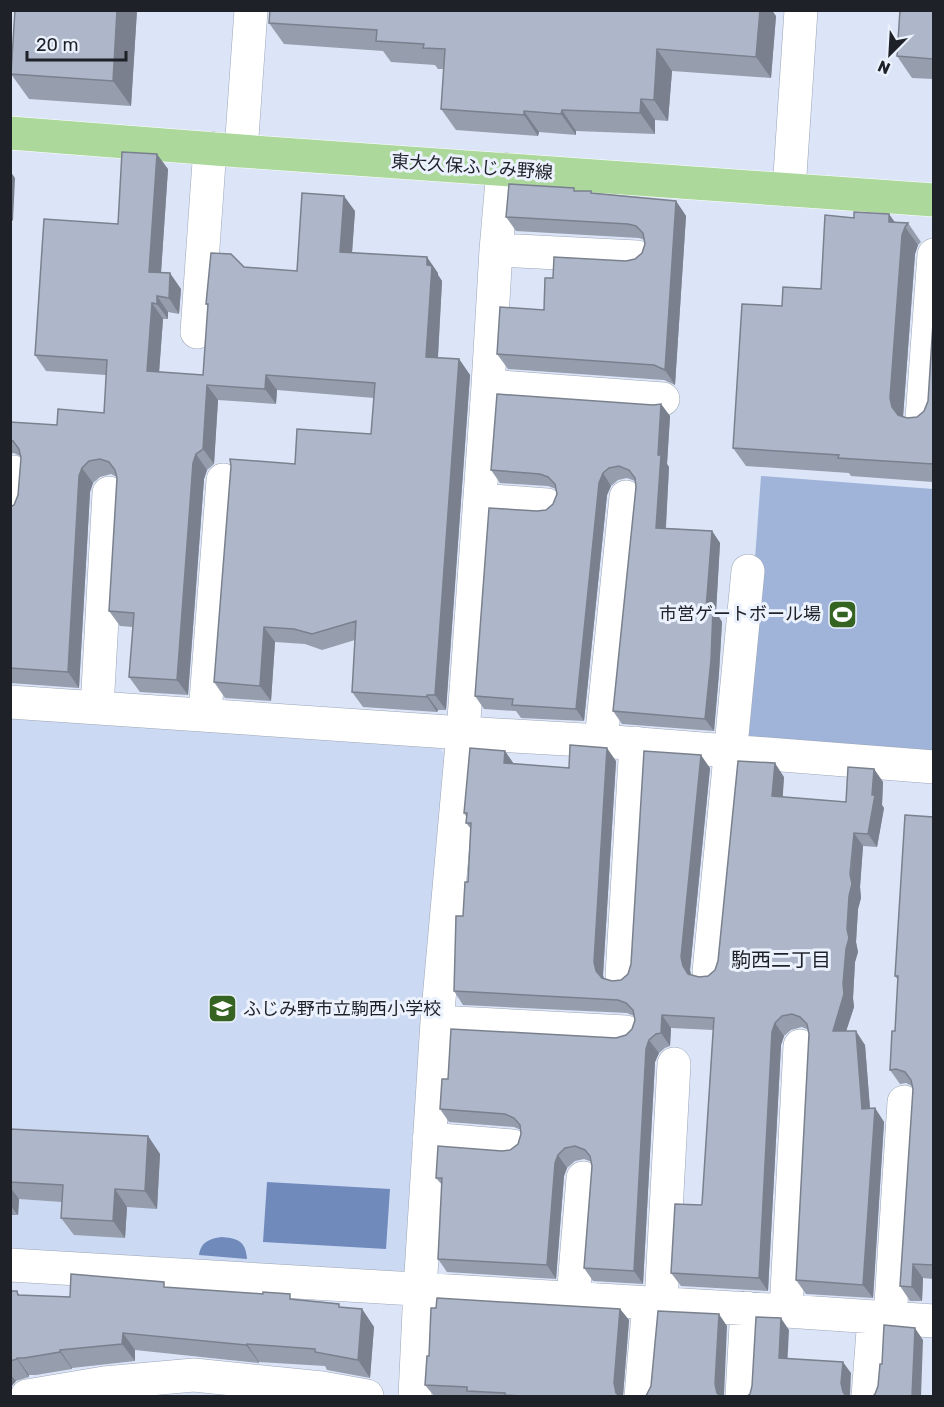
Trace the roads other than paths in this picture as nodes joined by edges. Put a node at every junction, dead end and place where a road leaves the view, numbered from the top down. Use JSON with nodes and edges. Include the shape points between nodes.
{"nodes":[{"id":1,"x":251,"y":10,"type":"edge"},
{"id":2,"x":801,"y":10,"type":"edge"},
{"id":3,"x":10,"y":133,"type":"edge"},
{"id":4,"x":225,"y":149,"type":"junction"},
{"id":5,"x":503,"y":169,"type":"junction"},
{"id":6,"x":789,"y":189,"type":"junction"},
{"id":7,"x":933,"y":200,"type":"edge"},
{"id":8,"x":496,"y":249,"type":"junction"},
{"id":9,"x":933,"y":255,"type":"edge"},
{"id":10,"x":637,"y":258,"type":"edge"},
{"id":11,"x":197,"y":332,"type":"dead end"},
{"id":12,"x":488,"y":386,"type":"junction"},
{"id":13,"x":663,"y":399,"type":"dead end"},
{"id":14,"x":922,"y":418,"type":"edge"},
{"id":15,"x":13,"y":472,"type":"dead end"},
{"id":16,"x":223,"y":480,"type":"dead end"},
{"id":17,"x":109,"y":493,"type":"dead end"},
{"id":18,"x":626,"y":497,"type":"dead end"},
{"id":19,"x":480,"y":500,"type":"junction"},
{"id":20,"x":547,"y":505,"type":"dead end"},
{"id":21,"x":10,"y":509,"type":"edge"},
{"id":22,"x":748,"y":571,"type":"dead end"},
{"id":23,"x":10,"y":702,"type":"edge"},
{"id":24,"x":97,"y":708,"type":"junction"},
{"id":25,"x":205,"y":714,"type":"junction"},
{"id":26,"x":463,"y":733,"type":"junction"},
{"id":27,"x":601,"y":741,"type":"junction"},
{"id":28,"x":636,"y":743,"type":"junction"},
{"id":29,"x":730,"y":752,"type":"junction"},
{"id":30,"x":933,"y":767,"type":"edge"},
{"id":31,"x":709,"y":972,"type":"edge"},
{"id":32,"x":622,"y":976,"type":"edge"},
{"id":33,"x":437,"y":1022,"type":"junction"},
{"id":34,"x":626,"y":1032,"type":"edge"},
{"id":35,"x":800,"y":1046,"type":"dead end"},
{"id":36,"x":674,"y":1065,"type":"dead end"},
{"id":37,"x":904,"y":1102,"type":"dead end"},
{"id":38,"x":429,"y":1139,"type":"junction"},
{"id":39,"x":512,"y":1146,"type":"edge"},
{"id":40,"x":583,"y":1178,"type":"dead end"},
{"id":41,"x":10,"y":1265,"type":"edge"},
{"id":42,"x":420,"y":1289,"type":"junction"},
{"id":43,"x":573,"y":1298,"type":"junction"},
{"id":44,"x":655,"y":1303,"type":"junction"},
{"id":45,"x":747,"y":1308,"type":"junction"},
{"id":46,"x":786,"y":1311,"type":"junction"},
{"id":47,"x":882,"y":1318,"type":"junction"},
{"id":48,"x":933,"y":1321,"type":"edge"},
{"id":49,"x":27,"y":1396,"type":"edge"},
{"id":50,"x":367,"y":1396,"type":"edge"},
{"id":51,"x":415,"y":1396,"type":"edge"},
{"id":52,"x":641,"y":1396,"type":"edge"},
{"id":53,"x":742,"y":1396,"type":"edge"},
{"id":54,"x":868,"y":1396,"type":"edge"}],
"edges":[{"from":1,"to":4,"type":"street"},
{"from":2,"to":6,"type":"street"},
{"from":3,"to":4,"type":"main road","name":"東大久保ふじみ野線"},
{"from":4,"to":5,"type":"main road","name":"東大久保ふじみ野線"},
{"from":4,"to":11,"type":"street"},
{"from":5,"to":6,"type":"main road","name":"東大久保ふじみ野線"},
{"from":5,"to":8,"type":"street"},
{"from":6,"to":7,"type":"main road","name":"東大久保ふじみ野線"},
{"from":8,"to":10,"type":"street"},
{"from":8,"to":12,"type":"street"},
{"from":9,"to":14,"type":"street"},
{"from":12,"to":13,"type":"street"},
{"from":12,"to":19,"type":"street"},
{"from":15,"to":21,"type":"street"},
{"from":16,"to":25,"type":"street"},
{"from":17,"to":24,"type":"street"},
{"from":18,"to":27,"type":"street"},
{"from":19,"to":20,"type":"street"},
{"from":19,"to":26,"type":"street"},
{"from":22,"to":29,"type":"street"},
{"from":23,"to":24,"type":"street"},
{"from":24,"to":25,"type":"street"},
{"from":25,"to":26,"type":"street"},
{"from":26,"to":27,"type":"street"},
{"from":26,"to":33,"type":"street"},
{"from":27,"to":28,"type":"street"},
{"from":28,"to":29,"type":"street"},
{"from":28,"to":32,"type":"street"},
{"from":29,"to":30,"type":"street"},
{"from":29,"to":31,"type":"street"},
{"from":33,"to":34,"type":"street"},
{"from":33,"to":38,"type":"street"},
{"from":35,"to":46,"type":"street"},
{"from":36,"to":44,"type":"street"},
{"from":37,"to":47,"type":"street"},
{"from":38,"to":39,"type":"street"},
{"from":38,"to":42,"type":"street"},
{"from":40,"to":43,"type":"street"},
{"from":41,"to":42,"type":"street"},
{"from":42,"to":43,"type":"street"},
{"from":42,"to":51,"type":"street"},
{"from":43,"to":44,"type":"street"},
{"from":44,"to":45,"type":"street"},
{"from":44,"to":52,"type":"street"},
{"from":45,"to":46,"type":"street"},
{"from":45,"to":53,"type":"street"},
{"from":46,"to":47,"type":"street"},
{"from":47,"to":48,"type":"street"},
{"from":47,"to":54,"type":"street"},
{"from":49,"to":50,"type":"street","via":[[104,1383],[194,1375]]}]}
